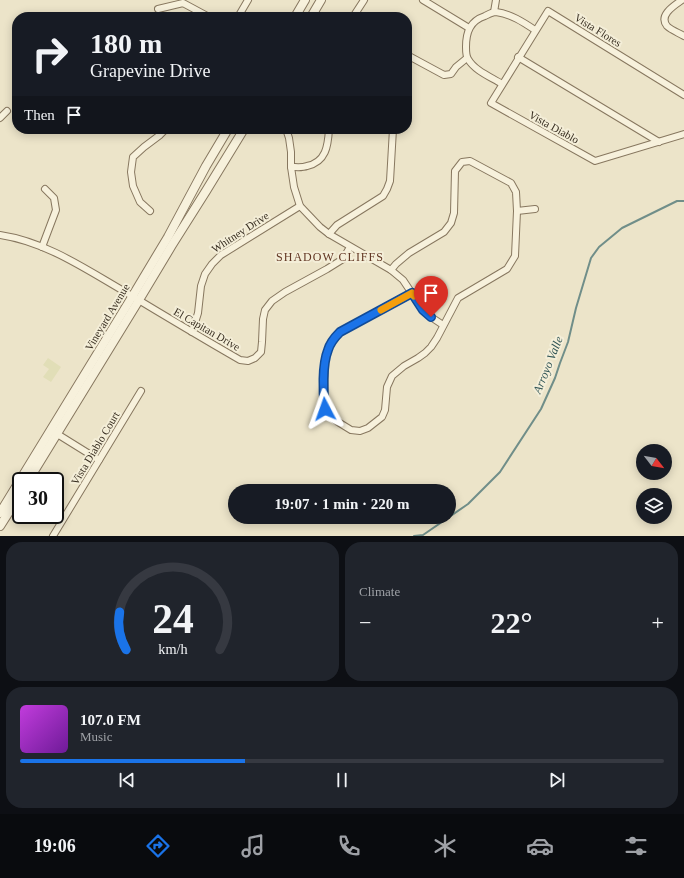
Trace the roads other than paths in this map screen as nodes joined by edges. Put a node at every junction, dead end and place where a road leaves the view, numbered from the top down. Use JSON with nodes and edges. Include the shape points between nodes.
{"nodes":[{"id":1,"x":248,"y":0,"type":"edge"},
{"id":2,"x":305,"y":0,"type":"edge"},
{"id":3,"x":321,"y":0,"type":"edge"},
{"id":4,"x":364,"y":0,"type":"edge"},
{"id":5,"x":423,"y":0,"type":"edge"},
{"id":6,"x":496,"y":0,"type":"edge"},
{"id":7,"x":682,"y":0,"type":"edge"},
{"id":8,"x":158,"y":9,"type":"dead end"},
{"id":9,"x":200,"y":12,"type":"edge"},
{"id":10,"x":241,"y":12,"type":"edge"},
{"id":11,"x":298,"y":12,"type":"edge"},
{"id":12,"x":314,"y":12,"type":"edge"},
{"id":13,"x":356,"y":12,"type":"edge"},
{"id":14,"x":494,"y":12,"type":"junction"},
{"id":15,"x":469,"y":28,"type":"junction"},
{"id":16,"x":535,"y":30,"type":"junction"},
{"id":17,"x":684,"y":36,"type":"edge"},
{"id":18,"x":518,"y":57,"type":"junction"},
{"id":19,"x":412,"y":58,"type":"edge"},
{"id":20,"x":467,"y":58,"type":"junction"},
{"id":21,"x":502,"y":84,"type":"junction"},
{"id":22,"x":684,"y":94,"type":"edge"},
{"id":23,"x":7,"y":111,"type":"dead end"},
{"id":24,"x":0,"y":118,"type":"edge"},
{"id":25,"x":161,"y":134,"type":"edge"},
{"id":26,"x":225,"y":134,"type":"edge"},
{"id":27,"x":241,"y":134,"type":"edge"},
{"id":28,"x":288,"y":134,"type":"edge"},
{"id":29,"x":329,"y":134,"type":"edge"},
{"id":30,"x":393,"y":134,"type":"edge"},
{"id":31,"x":684,"y":134,"type":"edge"},
{"id":32,"x":659,"y":142,"type":"junction"},
{"id":33,"x":291,"y":167,"type":"junction"},
{"id":34,"x":45,"y":188,"type":"dead end"},
{"id":35,"x":300,"y":206,"type":"junction"},
{"id":36,"x":535,"y":209,"type":"dead end"},
{"id":37,"x":150,"y":211,"type":"dead end"},
{"id":38,"x":517,"y":211,"type":"junction"},
{"id":39,"x":329,"y":234,"type":"junction"},
{"id":40,"x":0,"y":235,"type":"edge"},
{"id":41,"x":42,"y":247,"type":"junction"},
{"id":42,"x":350,"y":247,"type":"junction"},
{"id":43,"x":391,"y":270,"type":"junction"},
{"id":44,"x":412,"y":293,"type":"junction"},
{"id":45,"x":136,"y":298,"type":"junction"},
{"id":46,"x":443,"y":325,"type":"junction"},
{"id":47,"x":192,"y":332,"type":"junction"},
{"id":48,"x":141,"y":391,"type":"dead end"},
{"id":49,"x":54,"y":432,"type":"junction"},
{"id":50,"x":99,"y":460,"type":"junction"},
{"id":51,"x":33,"y":472,"type":"edge"},
{"id":52,"x":12,"y":507,"type":"edge"},
{"id":53,"x":0,"y":513,"type":"edge"},
{"id":54,"x":0,"y":526,"type":"edge"},
{"id":55,"x":53,"y":536,"type":"edge"}],
"edges":[{"from":1,"to":10,"type":"street"},
{"from":2,"to":11,"type":"street"},
{"from":3,"to":12,"type":"street"},
{"from":4,"to":13,"type":"street"},
{"from":5,"to":15,"type":"street"},
{"from":6,"to":14,"type":"street"},
{"from":7,"to":17,"type":"street","via":[[669,10],[665,15],[665,21],[668,26]]},
{"from":8,"to":9,"type":"street","via":[[183,2]]},
{"from":14,"to":15,"type":"street","via":[[474,21]]},
{"from":14,"to":16,"type":"street","via":[[510,15]]},
{"from":15,"to":20,"type":"street","via":[[466,40]]},
{"from":16,"to":18,"type":"street","name":"Vista Flores"},
{"from":16,"to":22,"type":"street","name":"Vista Flores","via":[[548,11]]},
{"from":18,"to":21,"type":"street","name":"Vista Diablo"},
{"from":18,"to":32,"type":"street"},
{"from":19,"to":20,"type":"street","via":[[444,75],[451,74]]},
{"from":20,"to":21,"type":"street","via":[[480,71]]},
{"from":21,"to":32,"type":"street","name":"Vista Diablo","via":[[491,103],[595,161]]},
{"from":23,"to":24,"type":"street"},
{"from":25,"to":37,"type":"street","via":[[133,157],[130,172],[140,202]]},
{"from":26,"to":45,"type":"street","name":"Vineyard Avenue"},
{"from":27,"to":45,"type":"street","name":"Vineyard Avenue"},
{"from":28,"to":33,"type":"street"},
{"from":29,"to":33,"type":"street","via":[[325,152],[318,161],[307,166]]},
{"from":30,"to":39,"type":"street","via":[[390,182],[383,196],[337,225]]},
{"from":31,"to":32,"type":"street"},
{"from":33,"to":35,"type":"street"},
{"from":34,"to":41,"type":"street","via":[[54,198],[56,210]]},
{"from":35,"to":39,"type":"street"},
{"from":35,"to":47,"type":"street","name":"Whitney Drive","via":[[221,254],[212,264],[201,286],[198,313]]},
{"from":36,"to":38,"type":"street"},
{"from":38,"to":43,"type":"street","via":[[516,192],[511,183],[470,161],[462,162],[455,171],[454,213],[451,224],[444,232],[409,253]]},
{"from":38,"to":46,"type":"street","via":[[515,256],[507,270],[458,298]]},
{"from":39,"to":42,"type":"street"},
{"from":40,"to":41,"type":"street","name":"El Capitan Drive"},
{"from":41,"to":45,"type":"street","name":"El Capitan Drive","via":[[77,263]]},
{"from":42,"to":43,"type":"street"},
{"from":42,"to":47,"type":"street","name":"El Capitan Drive","via":[[343,258],[272,301],[265,310],[261,352],[255,358],[248,361],[240,360]]},
{"from":43,"to":44,"type":"street","via":[[403,280]]},
{"from":44,"to":46,"type":"street","via":[[423,310]]},
{"from":44,"to":46,"type":"street","via":[[340,332],[333,340],[328,348],[324,371],[325,409],[330,416],[351,430],[360,431],[382,417],[387,387],[392,376],[425,353]]},
{"from":45,"to":47,"type":"street","name":"El Capitan Drive"},
{"from":45,"to":49,"type":"street","name":"Vineyard Avenue"},
{"from":48,"to":50,"type":"street","name":"Vista Diablo Court"},
{"from":49,"to":50,"type":"street"},
{"from":49,"to":51,"type":"street","name":"Vineyard Avenue"},
{"from":49,"to":53,"type":"street","name":"Vineyard Avenue"},
{"from":50,"to":55,"type":"street","name":"Vista Diablo Court"},
{"from":52,"to":54,"type":"street"}]}
